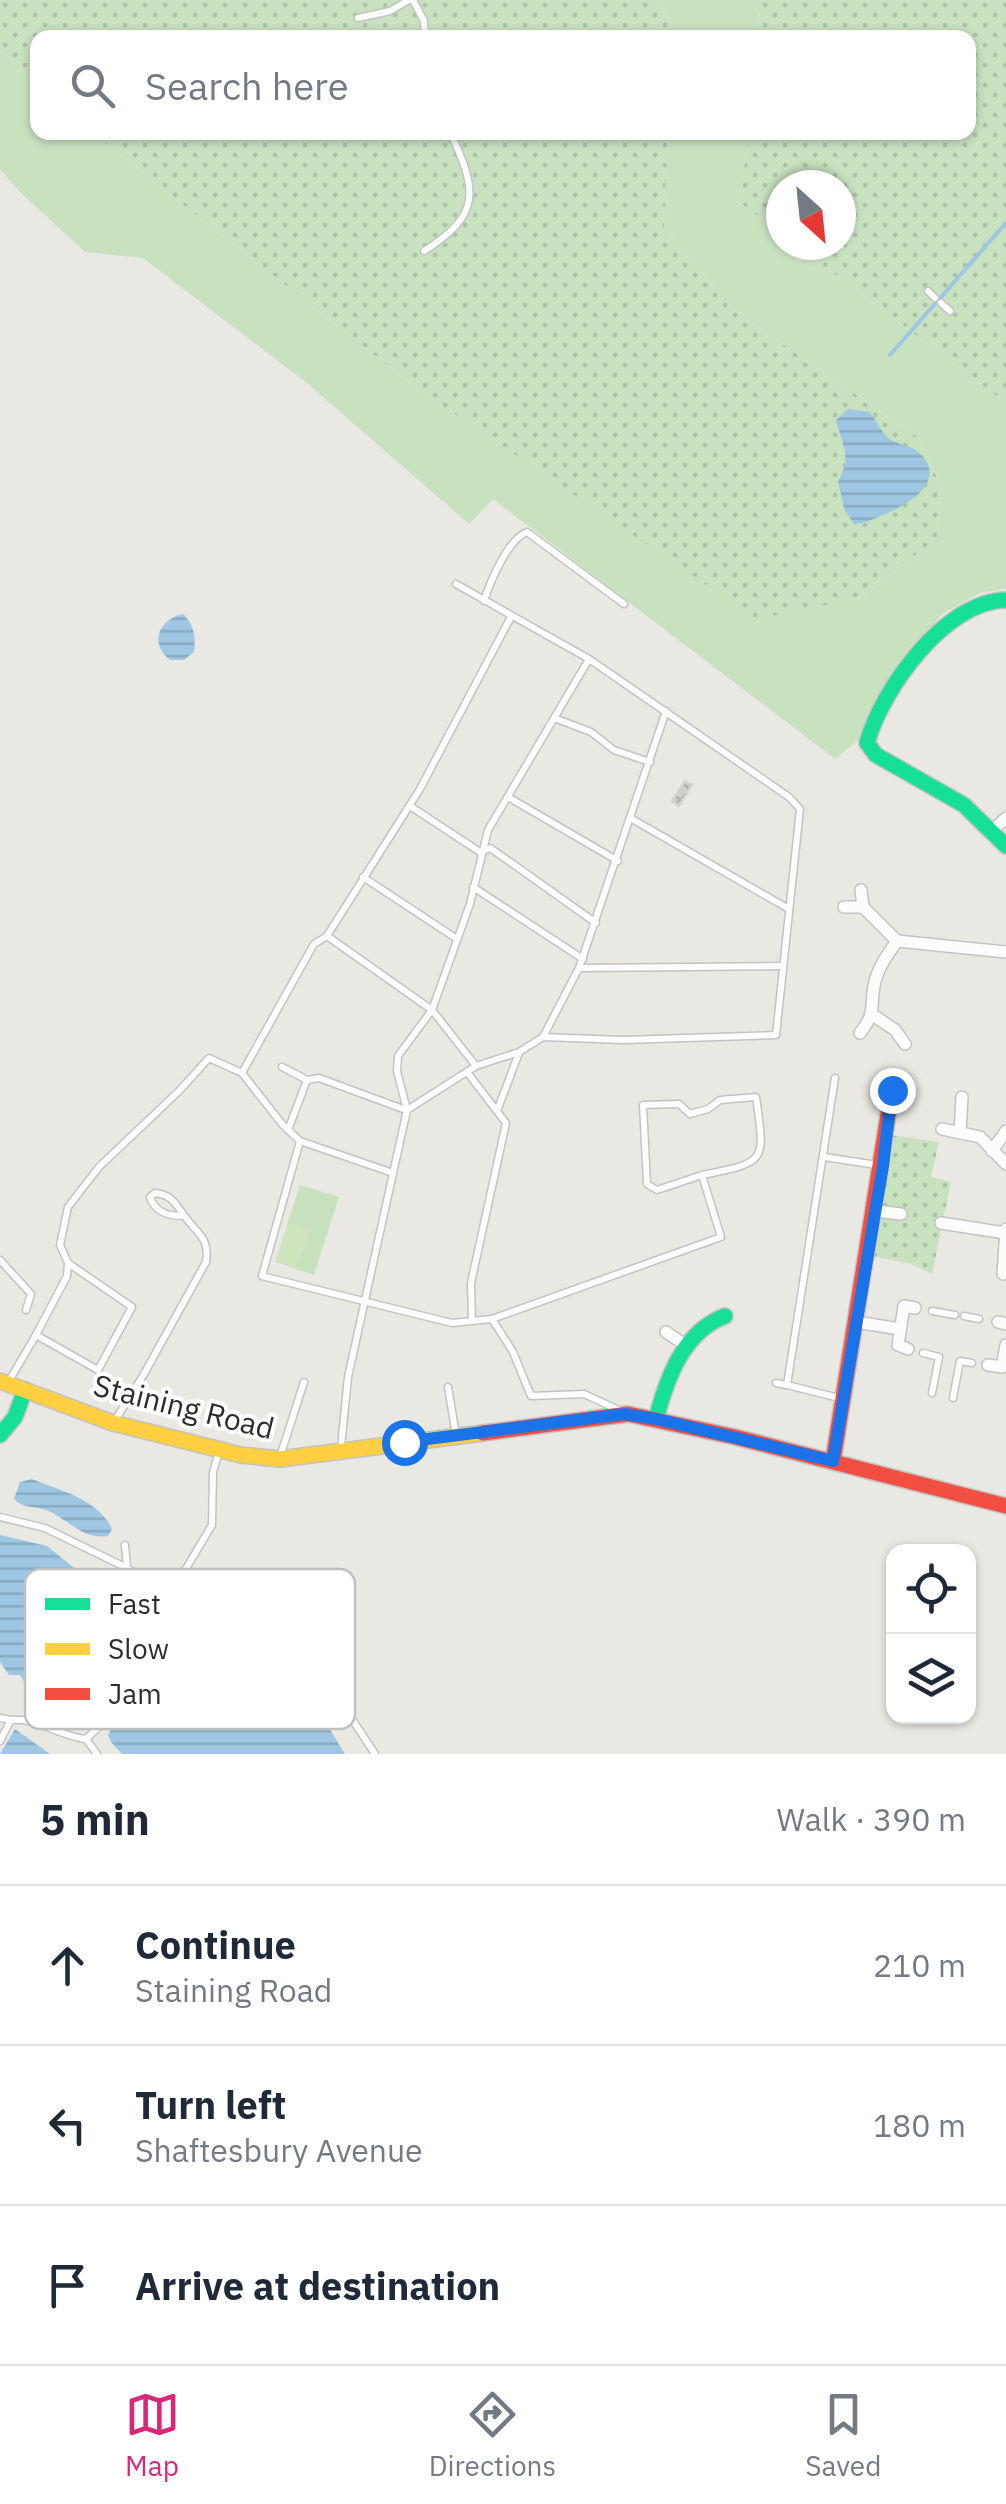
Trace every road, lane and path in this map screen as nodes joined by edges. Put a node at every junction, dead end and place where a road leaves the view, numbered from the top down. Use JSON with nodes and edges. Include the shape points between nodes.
{"nodes":[{"id":1,"x":411,"y":0,"type":"edge"},
{"id":2,"x":358,"y":18,"type":"dead end"},
{"id":3,"x":424,"y":30,"type":"edge"},
{"id":4,"x":453,"y":140,"type":"edge"},
{"id":5,"x":424,"y":251,"type":"dead end"},
{"id":6,"x":928,"y":291,"type":"dead end"},
{"id":7,"x":950,"y":311,"type":"dead end"},
{"id":8,"x":456,"y":584,"type":"dead end"},
{"id":9,"x":1006,"y":600,"type":"edge"},
{"id":10,"x":484,"y":601,"type":"junction"},
{"id":11,"x":624,"y":604,"type":"dead end"},
{"id":12,"x":511,"y":618,"type":"junction"},
{"id":13,"x":588,"y":659,"type":"junction"},
{"id":14,"x":666,"y":711,"type":"junction"},
{"id":15,"x":554,"y":718,"type":"junction"},
{"id":16,"x":650,"y":762,"type":"junction"},
{"id":17,"x":508,"y":797,"type":"junction"},
{"id":18,"x":410,"y":806,"type":"junction"},
{"id":19,"x":632,"y":819,"type":"junction"},
{"id":20,"x":1000,"y":823,"type":"edge"},
{"id":21,"x":1006,"y":846,"type":"edge"},
{"id":22,"x":480,"y":852,"type":"junction"},
{"id":23,"x":618,"y":861,"type":"junction"},
{"id":24,"x":363,"y":876,"type":"junction"},
{"id":25,"x":473,"y":887,"type":"junction"},
{"id":26,"x":861,"y":890,"type":"dead end"},
{"id":27,"x":844,"y":906,"type":"dead end"},
{"id":28,"x":863,"y":907,"type":"junction"},
{"id":29,"x":790,"y":908,"type":"junction"},
{"id":30,"x":596,"y":923,"type":"junction"},
{"id":31,"x":327,"y":936,"type":"junction"},
{"id":32,"x":457,"y":939,"type":"junction"},
{"id":33,"x":897,"y":941,"type":"junction"},
{"id":34,"x":1006,"y":952,"type":"edge"},
{"id":35,"x":581,"y":964,"type":"junction"},
{"id":36,"x":783,"y":966,"type":"junction"},
{"id":37,"x":432,"y":1010,"type":"junction"},
{"id":38,"x":874,"y":1015,"type":"junction"},
{"id":39,"x":860,"y":1033,"type":"dead end"},
{"id":40,"x":543,"y":1037,"type":"junction"},
{"id":41,"x":906,"y":1044,"type":"dead end"},
{"id":42,"x":520,"y":1052,"type":"junction"},
{"id":43,"x":476,"y":1066,"type":"junction"},
{"id":44,"x":282,"y":1067,"type":"dead end"},
{"id":45,"x":242,"y":1072,"type":"junction"},
{"id":46,"x":467,"y":1072,"type":"junction"},
{"id":47,"x":835,"y":1078,"type":"dead end"},
{"id":48,"x":307,"y":1080,"type":"junction"},
{"id":49,"x":892,"y":1090,"type":"dead end"},
{"id":50,"x":962,"y":1097,"type":"dead end"},
{"id":51,"x":407,"y":1110,"type":"junction"},
{"id":52,"x":497,"y":1111,"type":"junction"},
{"id":53,"x":942,"y":1129,"type":"dead end"},
{"id":54,"x":288,"y":1130,"type":"junction"},
{"id":55,"x":1006,"y":1131,"type":"edge"},
{"id":56,"x":960,"y":1133,"type":"junction"},
{"id":57,"x":300,"y":1141,"type":"junction"},
{"id":58,"x":992,"y":1151,"type":"junction"},
{"id":59,"x":824,"y":1157,"type":"junction"},
{"id":60,"x":1006,"y":1164,"type":"edge"},
{"id":61,"x":883,"y":1166,"type":"junction"},
{"id":62,"x":393,"y":1173,"type":"junction"},
{"id":63,"x":702,"y":1175,"type":"junction"},
{"id":64,"x":876,"y":1211,"type":"junction"},
{"id":65,"x":901,"y":1214,"type":"dead end"},
{"id":66,"x":183,"y":1216,"type":"junction"},
{"id":67,"x":941,"y":1223,"type":"dead end"},
{"id":68,"x":1006,"y":1230,"type":"edge"},
{"id":69,"x":0,"y":1260,"type":"edge"},
{"id":70,"x":68,"y":1262,"type":"junction"},
{"id":71,"x":1003,"y":1274,"type":"dead end"},
{"id":72,"x":364,"y":1302,"type":"junction"},
{"id":73,"x":915,"y":1308,"type":"dead end"},
{"id":74,"x":26,"y":1310,"type":"dead end"},
{"id":75,"x":932,"y":1311,"type":"dead end"},
{"id":76,"x":954,"y":1315,"type":"dead end"},
{"id":77,"x":725,"y":1316,"type":"dead end"},
{"id":78,"x":964,"y":1316,"type":"dead end"},
{"id":79,"x":979,"y":1319,"type":"dead end"},
{"id":80,"x":492,"y":1320,"type":"junction"},
{"id":81,"x":472,"y":1322,"type":"junction"},
{"id":82,"x":856,"y":1322,"type":"junction"},
{"id":83,"x":900,"y":1329,"type":"junction"},
{"id":84,"x":666,"y":1332,"type":"dead end"},
{"id":85,"x":36,"y":1335,"type":"junction"},
{"id":86,"x":1006,"y":1345,"type":"edge"},
{"id":87,"x":688,"y":1347,"type":"junction"},
{"id":88,"x":908,"y":1348,"type":"dead end"},
{"id":89,"x":922,"y":1353,"type":"dead end"},
{"id":90,"x":972,"y":1363,"type":"dead end"},
{"id":91,"x":988,"y":1365,"type":"dead end"},
{"id":92,"x":4,"y":1382,"type":"edge"},
{"id":93,"x":304,"y":1382,"type":"dead end"},
{"id":94,"x":776,"y":1383,"type":"dead end"},
{"id":95,"x":787,"y":1386,"type":"junction"},
{"id":96,"x":448,"y":1388,"type":"dead end"},
{"id":97,"x":25,"y":1390,"type":"junction"},
{"id":98,"x":932,"y":1392,"type":"dead end"},
{"id":99,"x":953,"y":1398,"type":"dead end"},
{"id":100,"x":844,"y":1400,"type":"junction"},
{"id":101,"x":628,"y":1414,"type":"junction"},
{"id":102,"x":656,"y":1419,"type":"junction"},
{"id":103,"x":114,"y":1422,"type":"junction"},
{"id":104,"x":0,"y":1435,"type":"edge"},
{"id":105,"x":456,"y":1436,"type":"junction"},
{"id":106,"x":341,"y":1448,"type":"junction"},
{"id":107,"x":219,"y":1450,"type":"junction"},
{"id":108,"x":280,"y":1459,"type":"junction"},
{"id":109,"x":833,"y":1461,"type":"junction"},
{"id":110,"x":1006,"y":1506,"type":"edge"},
{"id":111,"x":0,"y":1517,"type":"edge"},
{"id":112,"x":126,"y":1545,"type":"dead end"},
{"id":113,"x":127,"y":1568,"type":"joint"},
{"id":114,"x":184,"y":1569,"type":"edge"},
{"id":115,"x":0,"y":1718,"type":"edge"},
{"id":116,"x":11,"y":1720,"type":"junction"},
{"id":117,"x":25,"y":1720,"type":"edge"},
{"id":118,"x":355,"y":1724,"type":"edge"},
{"id":119,"x":46,"y":1729,"type":"edge"},
{"id":120,"x":95,"y":1729,"type":"edge"},
{"id":121,"x":86,"y":1739,"type":"junction"},
{"id":122,"x":0,"y":1741,"type":"edge"},
{"id":123,"x":97,"y":1754,"type":"edge"},
{"id":124,"x":375,"y":1754,"type":"edge"}],
"edges":[{"from":1,"to":2,"type":"lane"},
{"from":1,"to":3,"type":"lane"},
{"from":4,"to":5,"type":"lane","via":[[470,202],[448,236]]},
{"from":6,"to":7,"type":"lane"},
{"from":8,"to":10,"type":"lane"},
{"from":9,"to":20,"type":"street","via":[[979,603],[944,631],[892,689],[867,743],[876,755]]},
{"from":10,"to":11,"type":"lane","via":[[514,540],[526,532]]},
{"from":10,"to":12,"type":"lane"},
{"from":12,"to":13,"type":"lane"},
{"from":12,"to":18,"type":"lane"},
{"from":13,"to":14,"type":"lane"},
{"from":13,"to":15,"type":"lane"},
{"from":14,"to":16,"type":"lane"},
{"from":14,"to":29,"type":"lane","via":[[800,809]]},
{"from":15,"to":16,"type":"lane"},
{"from":15,"to":17,"type":"lane"},
{"from":16,"to":19,"type":"lane"},
{"from":17,"to":22,"type":"lane"},
{"from":17,"to":23,"type":"lane"},
{"from":18,"to":22,"type":"lane"},
{"from":18,"to":24,"type":"lane"},
{"from":19,"to":23,"type":"lane"},
{"from":19,"to":29,"type":"lane"},
{"from":20,"to":21,"type":"street"},
{"from":22,"to":25,"type":"lane"},
{"from":22,"to":30,"type":"lane","via":[[490,848]]},
{"from":23,"to":30,"type":"lane"},
{"from":24,"to":31,"type":"lane"},
{"from":24,"to":32,"type":"lane"},
{"from":25,"to":32,"type":"lane"},
{"from":25,"to":35,"type":"lane"},
{"from":26,"to":28,"type":"street"},
{"from":27,"to":28,"type":"street"},
{"from":28,"to":33,"type":"street"},
{"from":29,"to":36,"type":"lane"},
{"from":30,"to":35,"type":"lane"},
{"from":31,"to":37,"type":"lane"},
{"from":31,"to":45,"type":"lane","via":[[314,944]]},
{"from":32,"to":37,"type":"lane"},
{"from":33,"to":34,"type":"street"},
{"from":33,"to":38,"type":"street","via":[[874,983]]},
{"from":35,"to":36,"type":"lane"},
{"from":35,"to":40,"type":"lane"},
{"from":36,"to":40,"type":"lane","via":[[776,1035]]},
{"from":37,"to":43,"type":"lane"},
{"from":37,"to":51,"type":"lane","via":[[398,1056]]},
{"from":38,"to":39,"type":"street"},
{"from":38,"to":41,"type":"street"},
{"from":40,"to":42,"type":"lane"},
{"from":42,"to":43,"type":"lane"},
{"from":42,"to":52,"type":"lane"},
{"from":43,"to":46,"type":"lane"},
{"from":44,"to":48,"type":"lane"},
{"from":45,"to":54,"type":"lane"},
{"from":45,"to":70,"type":"lane","via":[[209,1058],[99,1167],[68,1207],[60,1245]]},
{"from":46,"to":51,"type":"lane"},
{"from":46,"to":52,"type":"lane"},
{"from":47,"to":59,"type":"lane"},
{"from":48,"to":51,"type":"lane","via":[[319,1078]]},
{"from":48,"to":54,"type":"lane"},
{"from":49,"to":61,"type":"street"},
{"from":50,"to":56,"type":"street"},
{"from":51,"to":62,"type":"lane"},
{"from":52,"to":81,"type":"lane","via":[[506,1123],[471,1283]]},
{"from":53,"to":56,"type":"street"},
{"from":54,"to":57,"type":"lane"},
{"from":55,"to":58,"type":"street"},
{"from":56,"to":58,"type":"street","via":[[980,1137]]},
{"from":57,"to":62,"type":"lane"},
{"from":57,"to":72,"type":"lane","via":[[262,1276]]},
{"from":58,"to":60,"type":"street"},
{"from":59,"to":61,"type":"lane"},
{"from":59,"to":95,"type":"lane"},
{"from":61,"to":64,"type":"street"},
{"from":62,"to":72,"type":"lane"},
{"from":63,"to":63,"type":"lane","via":[[757,1159],[763,1148],[756,1097],[720,1100],[690,1114],[679,1104],[643,1105],[647,1184],[666,1189]]},
{"from":63,"to":80,"type":"lane","via":[[721,1237]]},
{"from":64,"to":65,"type":"street"},
{"from":64,"to":82,"type":"street"},
{"from":66,"to":66,"type":"lane","via":[[175,1200],[155,1193],[150,1198],[158,1210]]},
{"from":66,"to":103,"type":"lane","via":[[203,1235],[206,1262]]},
{"from":67,"to":68,"type":"street"},
{"from":68,"to":71,"type":"street"},
{"from":69,"to":74,"type":"lane","via":[[32,1294]]},
{"from":70,"to":85,"type":"lane","via":[[68,1276]]},
{"from":70,"to":85,"type":"lane","via":[[132,1308],[98,1370]]},
{"from":72,"to":81,"type":"lane","via":[[452,1324]]},
{"from":72,"to":106,"type":"lane"},
{"from":73,"to":83,"type":"street","via":[[904,1306]]},
{"from":75,"to":76,"type":"lane"},
{"from":77,"to":87,"type":"street","via":[[706,1322]]},
{"from":78,"to":79,"type":"lane"},
{"from":80,"to":81,"type":"lane"},
{"from":80,"to":101,"type":"lane","via":[[531,1396],[584,1394]]},
{"from":82,"to":83,"type":"street"},
{"from":82,"to":100,"type":"street"},
{"from":83,"to":88,"type":"street","via":[[898,1346]]},
{"from":84,"to":87,"type":"street"},
{"from":85,"to":92,"type":"lane"},
{"from":86,"to":91,"type":"street","via":[[1002,1366]]},
{"from":87,"to":102,"type":"street"},
{"from":89,"to":98,"type":"lane","via":[[938,1356]]},
{"from":90,"to":99,"type":"lane","via":[[960,1361]]},
{"from":92,"to":97,"type":"street","name":"Staining Road"},
{"from":93,"to":108,"type":"lane"},
{"from":94,"to":95,"type":"lane"},
{"from":95,"to":100,"type":"lane"},
{"from":96,"to":105,"type":"lane"},
{"from":97,"to":103,"type":"street","name":"Staining Road"},
{"from":97,"to":104,"type":"street"},
{"from":100,"to":109,"type":"street"},
{"from":101,"to":102,"type":"street","name":"Staining Road"},
{"from":101,"to":105,"type":"street","name":"Staining Road"},
{"from":102,"to":109,"type":"street","name":"Staining Road"},
{"from":103,"to":107,"type":"street","name":"Staining Road"},
{"from":105,"to":106,"type":"street","name":"Staining Road"},
{"from":106,"to":108,"type":"street","name":"Staining Road"},
{"from":107,"to":108,"type":"street","name":"Staining Road"},
{"from":107,"to":114,"type":"lane","via":[[212,1524]]},
{"from":109,"to":110,"type":"street","name":"Staining Road"},
{"from":111,"to":113,"type":"lane","via":[[44,1528]]},
{"from":112,"to":113,"type":"lane"},
{"from":115,"to":116,"type":"lane"},
{"from":116,"to":117,"type":"lane"},
{"from":116,"to":122,"type":"lane"},
{"from":118,"to":124,"type":"lane"},
{"from":119,"to":121,"type":"lane"},
{"from":120,"to":121,"type":"lane"},
{"from":121,"to":123,"type":"lane"}]}
